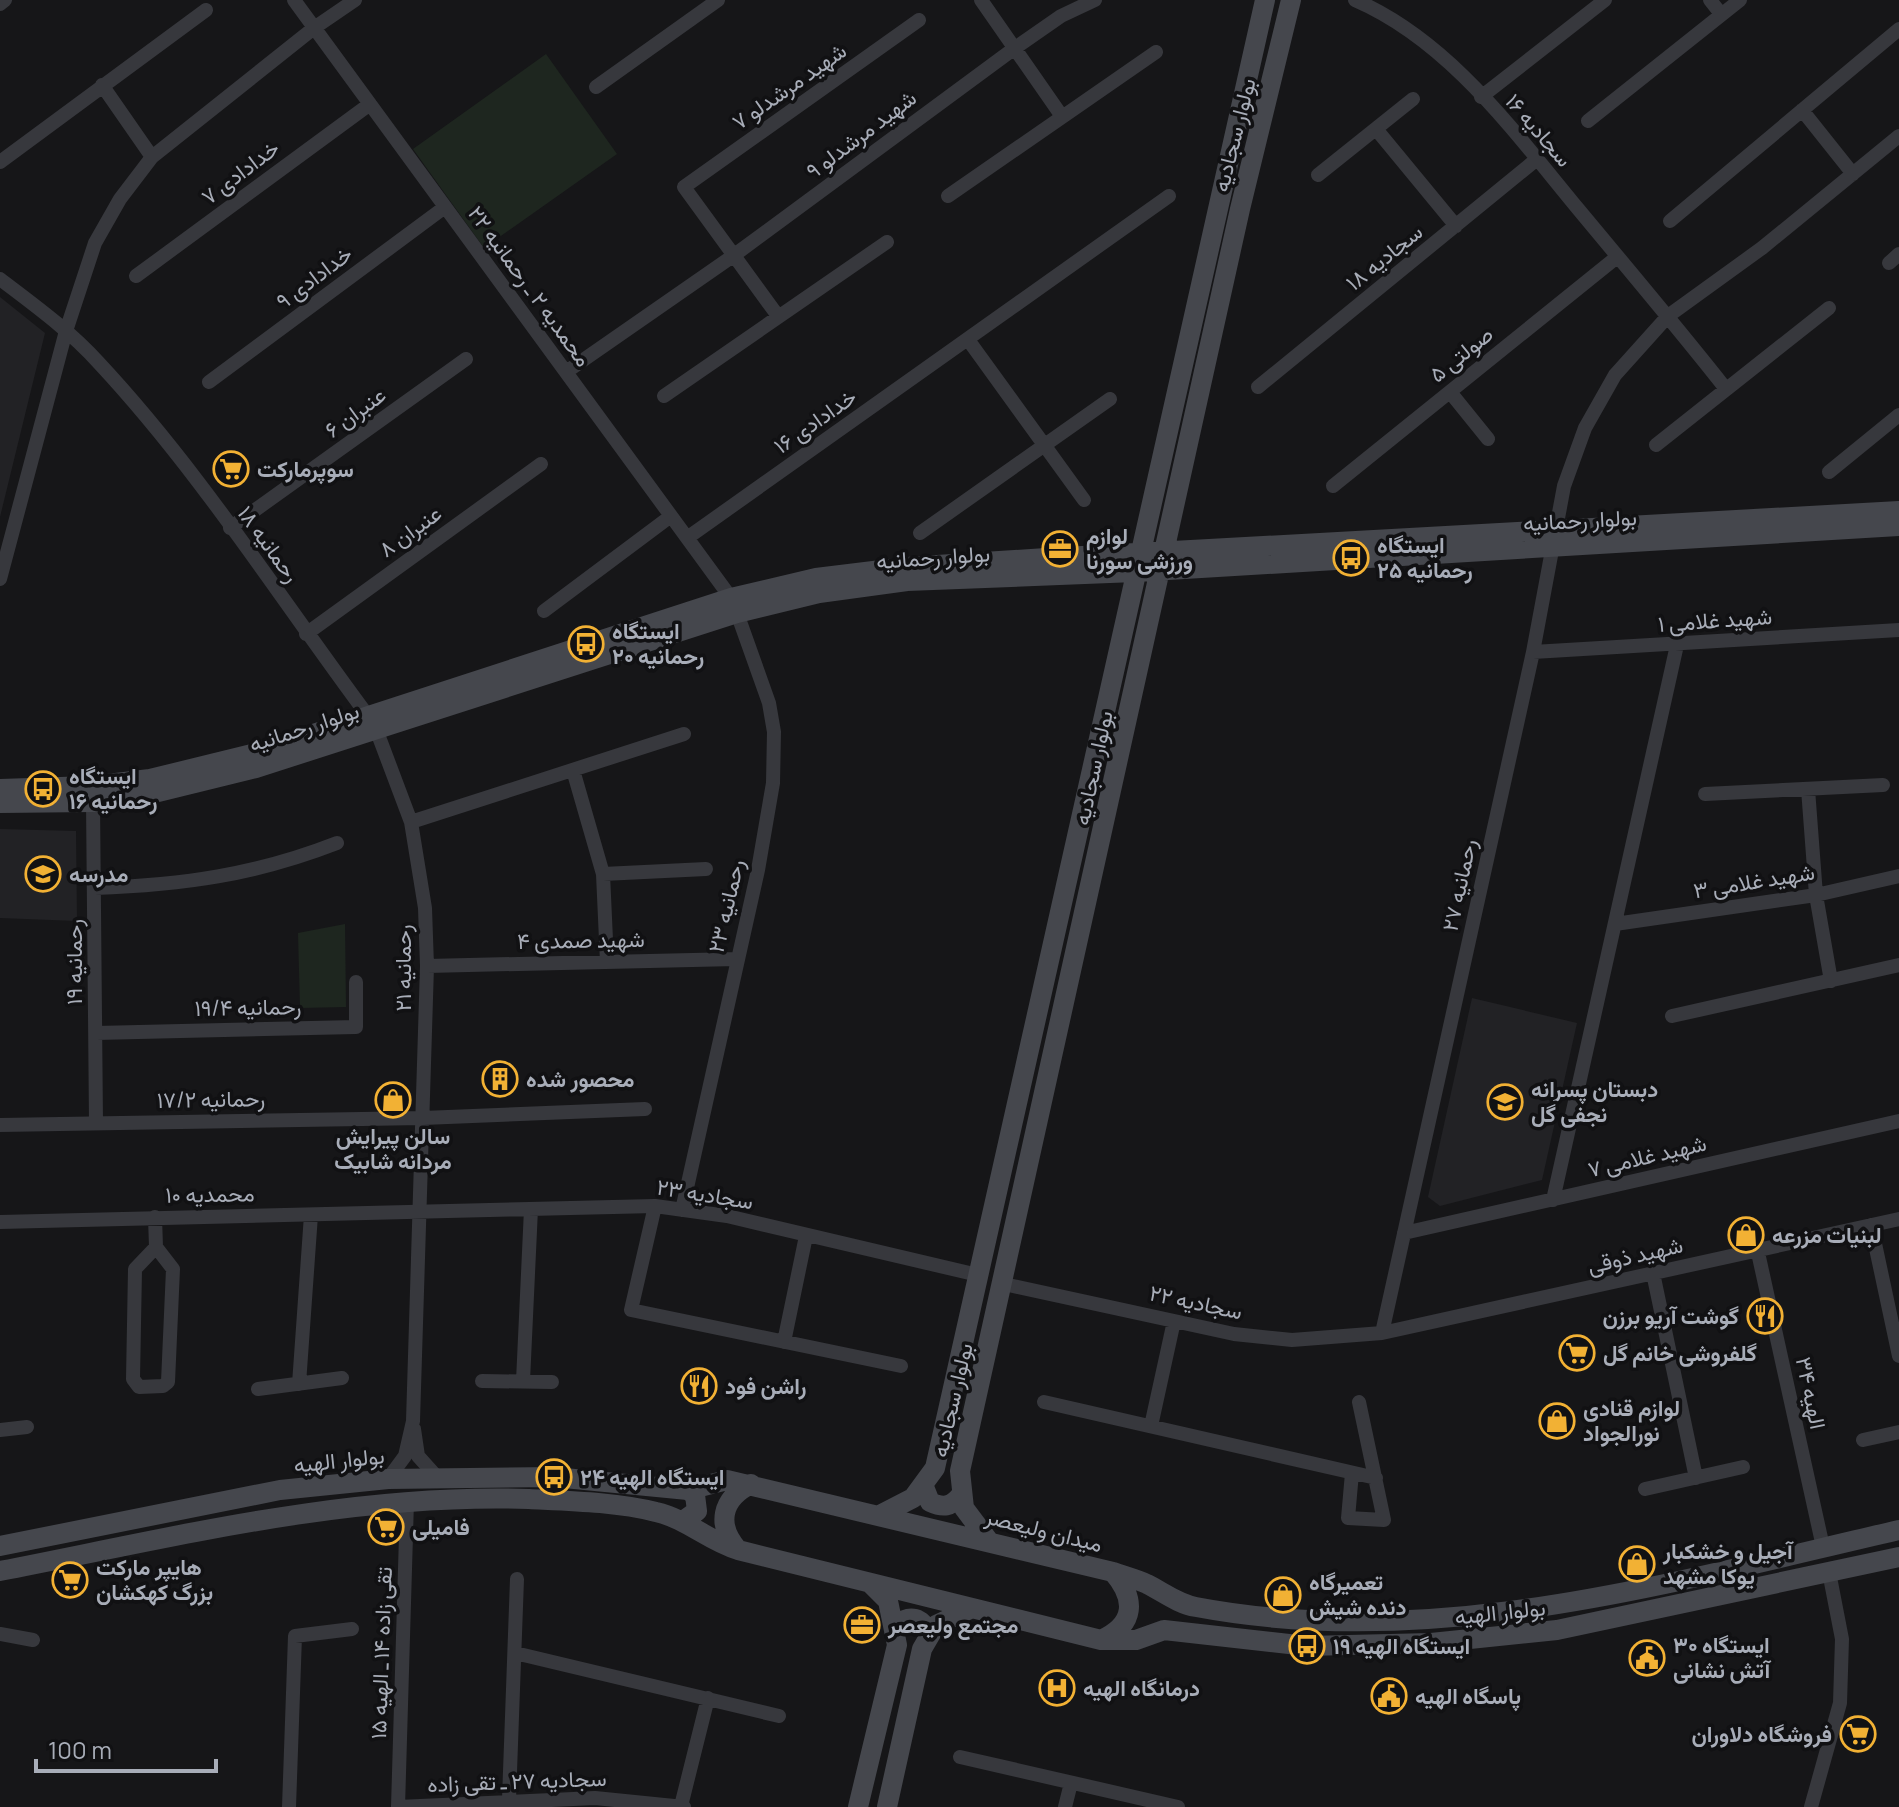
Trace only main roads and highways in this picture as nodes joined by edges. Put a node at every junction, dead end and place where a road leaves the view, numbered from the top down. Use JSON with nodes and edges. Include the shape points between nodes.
{"nodes":[{"id":1,"x":1265,"y":0,"type":"edge"},
{"id":2,"x":1291,"y":0,"type":"edge"},
{"id":3,"x":1899,"y":511,"type":"edge"},
{"id":4,"x":1899,"y":526,"type":"edge"},
{"id":5,"x":1555,"y":536,"type":"junction"},
{"id":6,"x":1164,"y":560,"type":"junction"},
{"id":7,"x":1137,"y":562,"type":"junction"},
{"id":8,"x":372,"y":722,"type":"junction"},
{"id":9,"x":0,"y":789,"type":"edge"},
{"id":10,"x":0,"y":803,"type":"edge"},
{"id":11,"x":751,"y":1484,"type":"junction"},
{"id":12,"x":924,"y":1487,"type":"junction"},
{"id":13,"x":688,"y":1490,"type":"junction"},
{"id":14,"x":960,"y":1496,"type":"junction"},
{"id":15,"x":880,"y":1515,"type":"junction"},
{"id":16,"x":683,"y":1521,"type":"junction"},
{"id":17,"x":1899,"y":1530,"type":"edge"},
{"id":18,"x":988,"y":1540,"type":"junction"},
{"id":19,"x":0,"y":1546,"type":"edge"},
{"id":20,"x":1823,"y":1547,"type":"junction"},
{"id":21,"x":738,"y":1550,"type":"junction"},
{"id":22,"x":1899,"y":1557,"type":"edge"},
{"id":23,"x":0,"y":1571,"type":"edge"},
{"id":24,"x":1113,"y":1572,"type":"junction"},
{"id":25,"x":1829,"y":1572,"type":"junction"},
{"id":26,"x":871,"y":1584,"type":"junction"},
{"id":27,"x":1172,"y":1598,"type":"junction"},
{"id":28,"x":970,"y":1609,"type":"junction"},
{"id":29,"x":896,"y":1625,"type":"junction"},
{"id":30,"x":1164,"y":1630,"type":"junction"},
{"id":31,"x":929,"y":1634,"type":"junction"},
{"id":32,"x":1101,"y":1640,"type":"junction"},
{"id":33,"x":858,"y":1807,"type":"edge"},
{"id":34,"x":887,"y":1807,"type":"edge"}],
"edges":[{"from":1,"to":7,"type":"main road","name":"بولوار سجادیه"},
{"from":2,"to":6,"type":"main road","name":"بولوار سجادیه"},
{"from":3,"to":5,"type":"main road","name":"بولوار رحمانیه"},
{"from":4,"to":5,"type":"main road","name":"بولوار رحمانیه"},
{"from":5,"to":6,"type":"main road","name":"بولوار رحمانیه"},
{"from":6,"to":7,"type":"main road","name":"بولوار رحمانیه"},
{"from":6,"to":14,"type":"main road","name":"بولوار سجادیه","via":[[960,1471]]},
{"from":7,"to":8,"type":"main road","name":"بولوار رحمانیه","via":[[906,567],[816,578]]},
{"from":7,"to":12,"type":"main road","name":"بولوار سجادیه","via":[[935,1468]]},
{"from":8,"to":9,"type":"main road","name":"بولوار رحمانیه","via":[[150,779]]},
{"from":8,"to":10,"type":"main road","name":"بولوار رحمانیه","via":[[256,768],[154,793],[93,802]]},
{"from":11,"to":13,"type":"main road","name":"میدان ولیعصر","via":[[727,1480]]},
{"from":11,"to":15,"type":"main road","name":"میدان ولیعصر"},
{"from":11,"to":21,"type":"main road","via":[[736,1492],[724,1513],[727,1537]]},
{"from":12,"to":14,"type":"main road","via":[[930,1502],[938,1506]]},
{"from":12,"to":15,"type":"main road","name":"بولوار سجادیه","via":[[901,1507]]},
{"from":13,"to":16,"type":"main road","via":[[699,1503]]},
{"from":13,"to":19,"type":"main road","name":"بولوار الهیه","via":[[554,1477],[388,1479],[280,1490]]},
{"from":14,"to":18,"type":"main road"},
{"from":15,"to":18,"type":"main road","name":"میدان ولیعصر"},
{"from":16,"to":21,"type":"main road","via":[[716,1544]]},
{"from":16,"to":23,"type":"main road","via":[[655,1511],[566,1501],[407,1501],[283,1516]]},
{"from":17,"to":20,"type":"main road","name":"بولوار الهیه"},
{"from":18,"to":24,"type":"main road","name":"میدان ولیعصر"},
{"from":20,"to":25,"type":"main road"},
{"from":20,"to":27,"type":"main road","name":"بولوار الهیه","via":[[1555,1607],[1430,1622],[1310,1623],[1192,1607]]},
{"from":21,"to":26,"type":"main road"},
{"from":22,"to":25,"type":"main road","name":"بولوار الهیه"},
{"from":24,"to":27,"type":"main road","name":"بولوار الهیه"},
{"from":24,"to":32,"type":"main road","name":"میدان ولیعصر","via":[[1126,1588],[1128,1613],[1115,1633]]},
{"from":25,"to":30,"type":"main road","name":"بولوار الهیه","via":[[1557,1630],[1431,1643],[1307,1646]]},
{"from":26,"to":28,"type":"main road"},
{"from":26,"to":29,"type":"main road","via":[[888,1601]]},
{"from":27,"to":30,"type":"main road","via":[[1156,1611]]},
{"from":28,"to":31,"type":"main road","via":[[947,1617]]},
{"from":28,"to":32,"type":"main road"},
{"from":29,"to":31,"type":"main road","via":[[915,1618]]},
{"from":29,"to":33,"type":"main road","via":[[897,1645]]},
{"from":30,"to":32,"type":"main road","name":"بولوار الهیه","via":[[1136,1640]]},
{"from":31,"to":34,"type":"main road"}]}
